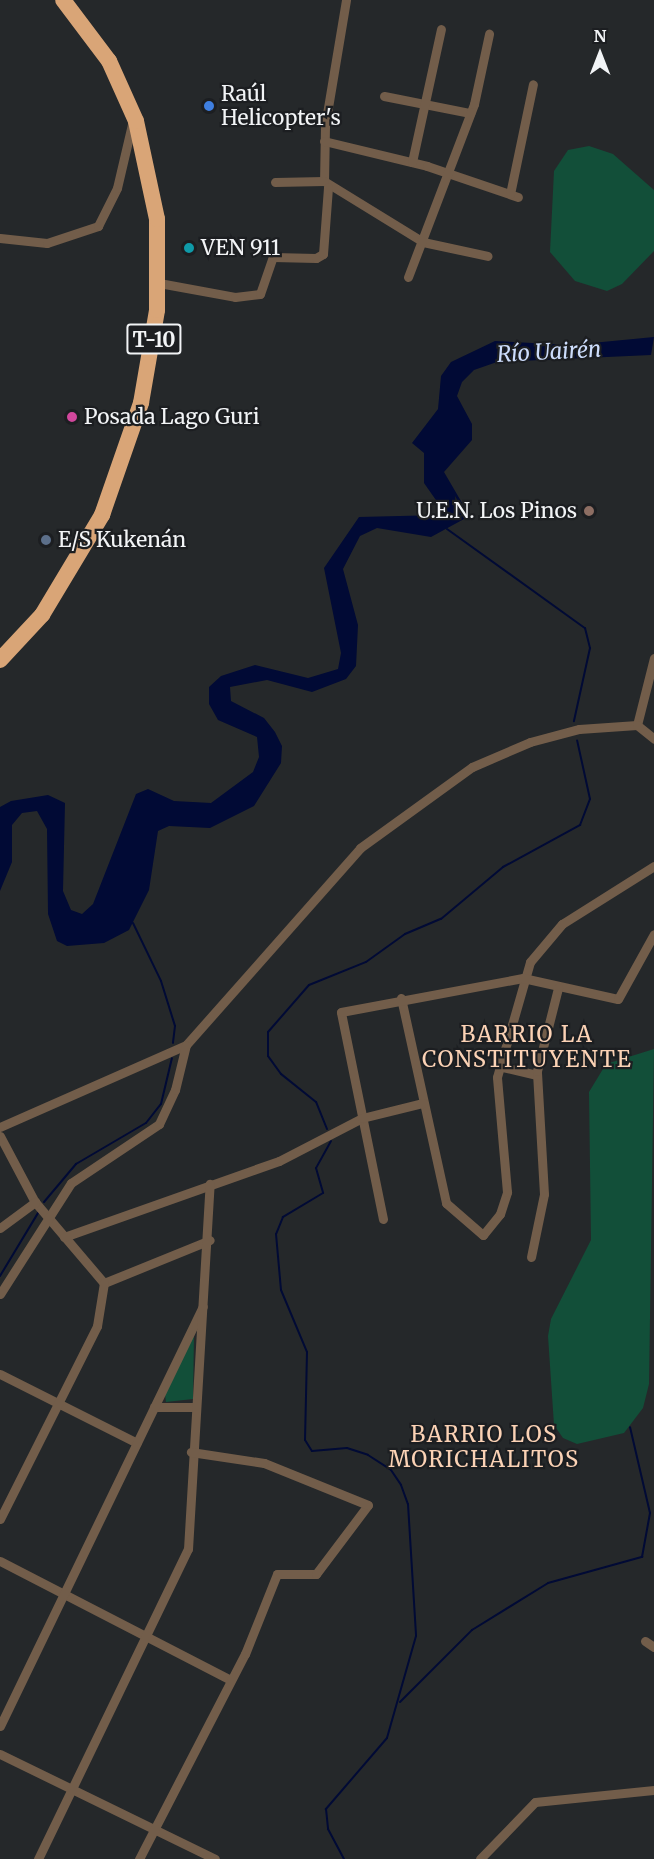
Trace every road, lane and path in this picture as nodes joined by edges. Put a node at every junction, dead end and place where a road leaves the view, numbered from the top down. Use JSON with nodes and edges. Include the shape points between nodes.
{"nodes":[{"id":1,"x":63,"y":0,"type":"edge"},
{"id":2,"x":346,"y":0,"type":"edge"},
{"id":3,"x":441,"y":29,"type":"dead end"},
{"id":4,"x":489,"y":34,"type":"dead end"},
{"id":5,"x":533,"y":84,"type":"dead end"},
{"id":6,"x":384,"y":96,"type":"dead end"},
{"id":7,"x":424,"y":104,"type":"junction"},
{"id":8,"x":470,"y":113,"type":"junction"},
{"id":9,"x":133,"y":114,"type":"junction"},
{"id":10,"x":324,"y":141,"type":"junction"},
{"id":11,"x":412,"y":162,"type":"junction"},
{"id":12,"x":448,"y":172,"type":"junction"},
{"id":13,"x":275,"y":182,"type":"dead end"},
{"id":14,"x":326,"y":184,"type":"junction"},
{"id":15,"x":0,"y":238,"type":"edge"},
{"id":16,"x":421,"y":241,"type":"junction"},
{"id":17,"x":488,"y":256,"type":"dead end"},
{"id":18,"x":408,"y":277,"type":"dead end"},
{"id":19,"x":159,"y":284,"type":"junction"},
{"id":20,"x":654,"y":658,"type":"edge"},
{"id":21,"x":0,"y":660,"type":"edge"},
{"id":22,"x":637,"y":725,"type":"junction"},
{"id":23,"x":654,"y":739,"type":"edge"},
{"id":24,"x":654,"y":866,"type":"edge"},
{"id":25,"x":654,"y":934,"type":"edge"},
{"id":26,"x":523,"y":978,"type":"junction"},
{"id":27,"x":558,"y":988,"type":"junction"},
{"id":28,"x":401,"y":998,"type":"junction"},
{"id":29,"x":186,"y":1045,"type":"junction"},
{"id":30,"x":498,"y":1066,"type":"junction"},
{"id":31,"x":537,"y":1075,"type":"junction"},
{"id":32,"x":423,"y":1103,"type":"junction"},
{"id":33,"x":362,"y":1118,"type":"junction"},
{"id":34,"x":0,"y":1126,"type":"edge"},
{"id":35,"x":0,"y":1136,"type":"edge"},
{"id":36,"x":210,"y":1184,"type":"junction"},
{"id":37,"x":35,"y":1202,"type":"junction"},
{"id":38,"x":47,"y":1216,"type":"junction"},
{"id":39,"x":383,"y":1220,"type":"dead end"},
{"id":40,"x":0,"y":1228,"type":"edge"},
{"id":41,"x":64,"y":1237,"type":"junction"},
{"id":42,"x":210,"y":1240,"type":"junction"},
{"id":43,"x":531,"y":1257,"type":"dead end"},
{"id":44,"x":104,"y":1283,"type":"junction"},
{"id":45,"x":0,"y":1294,"type":"edge"},
{"id":46,"x":206,"y":1301,"type":"junction"},
{"id":47,"x":0,"y":1374,"type":"edge"},
{"id":48,"x":55,"y":1402,"type":"junction"},
{"id":49,"x":154,"y":1407,"type":"junction"},
{"id":50,"x":195,"y":1407,"type":"junction"},
{"id":51,"x":138,"y":1443,"type":"junction"},
{"id":52,"x":191,"y":1452,"type":"junction"},
{"id":53,"x":0,"y":1519,"type":"edge"},
{"id":54,"x":0,"y":1561,"type":"edge"},
{"id":55,"x":65,"y":1593,"type":"junction"},
{"id":56,"x":146,"y":1634,"type":"junction"},
{"id":57,"x":645,"y":1641,"type":"dead end"},
{"id":58,"x":654,"y":1647,"type":"edge"},
{"id":59,"x":229,"y":1679,"type":"junction"},
{"id":60,"x":0,"y":1726,"type":"edge"},
{"id":61,"x":0,"y":1754,"type":"edge"},
{"id":62,"x":72,"y":1788,"type":"junction"},
{"id":63,"x":654,"y":1790,"type":"edge"},
{"id":64,"x":156,"y":1829,"type":"junction"},
{"id":65,"x":38,"y":1859,"type":"edge"},
{"id":66,"x":139,"y":1859,"type":"edge"},
{"id":67,"x":215,"y":1859,"type":"edge"},
{"id":68,"x":480,"y":1859,"type":"edge"}],
"edges":[{"from":1,"to":9,"type":"highway","number":"T-10","via":[[109,61]]},
{"from":2,"to":10,"type":"street"},
{"from":3,"to":7,"type":"street"},
{"from":4,"to":8,"type":"street"},
{"from":5,"to":12,"type":"street","via":[[514,195]]},
{"from":6,"to":7,"type":"street"},
{"from":7,"to":8,"type":"street"},
{"from":7,"to":11,"type":"street"},
{"from":8,"to":12,"type":"street"},
{"from":9,"to":15,"type":"street","via":[[125,163],[98,226],[46,243]]},
{"from":9,"to":19,"type":"highway","number":"T-10","via":[[155,202]]},
{"from":10,"to":11,"type":"street"},
{"from":10,"to":14,"type":"street"},
{"from":11,"to":12,"type":"street"},
{"from":12,"to":16,"type":"street"},
{"from":13,"to":14,"type":"street"},
{"from":14,"to":16,"type":"street"},
{"from":14,"to":19,"type":"street","via":[[323,254],[273,257],[260,294],[235,297]]},
{"from":16,"to":17,"type":"street"},
{"from":16,"to":18,"type":"street"},
{"from":19,"to":21,"type":"highway","number":"T-10","via":[[147,380],[102,515],[42,615]]},
{"from":20,"to":22,"type":"street"},
{"from":22,"to":23,"type":"street"},
{"from":22,"to":29,"type":"street","via":[[579,729],[512,748],[413,805],[360,848]]},
{"from":24,"to":26,"type":"street","via":[[562,924],[537,951]]},
{"from":25,"to":27,"type":"street","via":[[618,999]]},
{"from":26,"to":27,"type":"street"},
{"from":26,"to":28,"type":"street"},
{"from":26,"to":30,"type":"street"},
{"from":27,"to":31,"type":"street"},
{"from":28,"to":32,"type":"street"},
{"from":28,"to":33,"type":"street","via":[[340,1012]]},
{"from":29,"to":34,"type":"street"},
{"from":29,"to":38,"type":"street","via":[[175,1090],[159,1124],[76,1179]]},
{"from":30,"to":31,"type":"street"},
{"from":30,"to":32,"type":"street","via":[[508,1179],[500,1214],[483,1235],[446,1203]]},
{"from":31,"to":43,"type":"street","via":[[544,1194]]},
{"from":32,"to":33,"type":"street"},
{"from":33,"to":36,"type":"street","via":[[286,1159]]},
{"from":33,"to":39,"type":"street"},
{"from":35,"to":37,"type":"street"},
{"from":36,"to":41,"type":"street"},
{"from":36,"to":42,"type":"street"},
{"from":37,"to":38,"type":"street"},
{"from":37,"to":40,"type":"street"},
{"from":38,"to":41,"type":"street"},
{"from":38,"to":45,"type":"street"},
{"from":41,"to":44,"type":"street"},
{"from":42,"to":44,"type":"street"},
{"from":42,"to":46,"type":"street"},
{"from":44,"to":48,"type":"street","via":[[98,1326]]},
{"from":46,"to":49,"type":"street"},
{"from":46,"to":50,"type":"street"},
{"from":47,"to":48,"type":"street"},
{"from":48,"to":51,"type":"street"},
{"from":48,"to":53,"type":"street"},
{"from":49,"to":50,"type":"street"},
{"from":49,"to":51,"type":"street"},
{"from":50,"to":52,"type":"street"},
{"from":51,"to":55,"type":"street"},
{"from":52,"to":56,"type":"street","via":[[188,1549]]},
{"from":52,"to":59,"type":"street","via":[[264,1463],[368,1504],[316,1574],[277,1574],[245,1654]]},
{"from":54,"to":55,"type":"street"},
{"from":55,"to":56,"type":"street"},
{"from":55,"to":60,"type":"street"},
{"from":56,"to":59,"type":"street"},
{"from":56,"to":62,"type":"street"},
{"from":57,"to":58,"type":"street"},
{"from":59,"to":64,"type":"street"},
{"from":61,"to":62,"type":"street"},
{"from":62,"to":64,"type":"street"},
{"from":62,"to":65,"type":"street"},
{"from":63,"to":68,"type":"street","via":[[535,1802]]},
{"from":64,"to":66,"type":"street"},
{"from":64,"to":67,"type":"street"}]}
